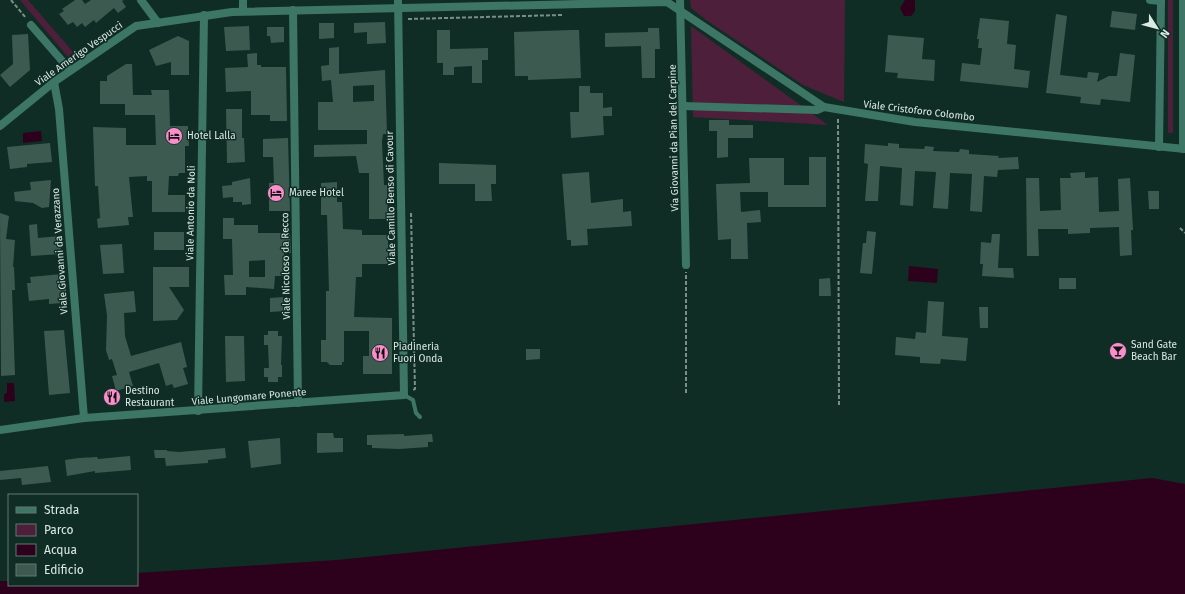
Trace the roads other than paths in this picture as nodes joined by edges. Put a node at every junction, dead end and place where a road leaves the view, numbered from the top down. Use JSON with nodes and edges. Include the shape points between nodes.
{"nodes":[{"id":1,"x":142,"y":0,"type":"edge"},
{"id":2,"x":243,"y":0,"type":"edge"},
{"id":3,"x":680,"y":0,"type":"edge"},
{"id":4,"x":1150,"y":0,"type":"edge"},
{"id":5,"x":1183,"y":0,"type":"edge"},
{"id":6,"x":1161,"y":1,"type":"edge"},
{"id":7,"x":538,"y":2,"type":"edge"},
{"id":8,"x":398,"y":4,"type":"edge"},
{"id":9,"x":293,"y":10,"type":"junction"},
{"id":10,"x":244,"y":11,"type":"junction"},
{"id":11,"x":680,"y":11,"type":"junction"},
{"id":12,"x":204,"y":15,"type":"junction"},
{"id":13,"x":158,"y":23,"type":"junction"},
{"id":14,"x":31,"y":25,"type":"road end"},
{"id":15,"x":70,"y":70,"type":"junction"},
{"id":16,"x":54,"y":82,"type":"junction"},
{"id":17,"x":683,"y":106,"type":"junction"},
{"id":18,"x":824,"y":107,"type":"junction"},
{"id":19,"x":0,"y":126,"type":"edge"},
{"id":20,"x":1159,"y":147,"type":"junction"},
{"id":21,"x":1184,"y":149,"type":"edge"},
{"id":22,"x":686,"y":265,"type":"road end"},
{"id":23,"x":404,"y":395,"type":"junction"},
{"id":24,"x":298,"y":402,"type":"junction"},
{"id":25,"x":198,"y":411,"type":"junction"},
{"id":26,"x":420,"y":417,"type":"dead end"},
{"id":27,"x":84,"y":418,"type":"junction"},
{"id":28,"x":0,"y":430,"type":"edge"}],
"edges":[{"from":1,"to":13,"type":"street"},
{"from":2,"to":10,"type":"street"},
{"from":3,"to":11,"type":"street","name":"Via Giovanni da Pian del Carpine"},
{"from":4,"to":6,"type":"street"},
{"from":5,"to":21,"type":"street"},
{"from":6,"to":20,"type":"street"},
{"from":7,"to":8,"type":"street","name":"Viale Amerigo Vespucci"},
{"from":7,"to":11,"type":"street","name":"Viale Amerigo Vespucci","via":[[666,2]]},
{"from":8,"to":9,"type":"street","name":"Viale Amerigo Vespucci"},
{"from":8,"to":23,"type":"street","name":"Viale Camillo Benso di Cavour"},
{"from":9,"to":10,"type":"street","name":"Viale Amerigo Vespucci"},
{"from":9,"to":24,"type":"street","name":"Viale Nicoloso da Recco"},
{"from":10,"to":12,"type":"street","name":"Viale Amerigo Vespucci"},
{"from":11,"to":17,"type":"street","name":"Via Giovanni da Pian del Carpine"},
{"from":11,"to":18,"type":"street","name":"Viale Cristoforo Colombo"},
{"from":12,"to":13,"type":"street","name":"Viale Amerigo Vespucci"},
{"from":12,"to":25,"type":"street","name":"Viale Antonio da Noli"},
{"from":13,"to":15,"type":"street","name":"Viale Amerigo Vespucci","via":[[136,26]]},
{"from":14,"to":15,"type":"street"},
{"from":15,"to":16,"type":"street","name":"Viale Amerigo Vespucci"},
{"from":16,"to":19,"type":"street","name":"Viale Amerigo Vespucci"},
{"from":16,"to":27,"type":"street","name":"Viale Giovanni da Verazzano","via":[[59,109]]},
{"from":17,"to":18,"type":"street","via":[[817,110]]},
{"from":17,"to":22,"type":"street","name":"Via Giovanni da Pian del Carpine"},
{"from":18,"to":20,"type":"street","name":"Viale Cristoforo Colombo","via":[[916,122]]},
{"from":20,"to":21,"type":"street","name":"Viale Cristoforo Colombo"},
{"from":23,"to":24,"type":"street","name":"Viale Lungomare Ponente"},
{"from":23,"to":26,"type":"lane","via":[[413,400],[416,413]]},
{"from":24,"to":25,"type":"street","name":"Viale Lungomare Ponente"},
{"from":25,"to":27,"type":"street","name":"Viale Lungomare Ponente"},
{"from":27,"to":28,"type":"street","name":"Viale Lungomare Ponente"}]}
